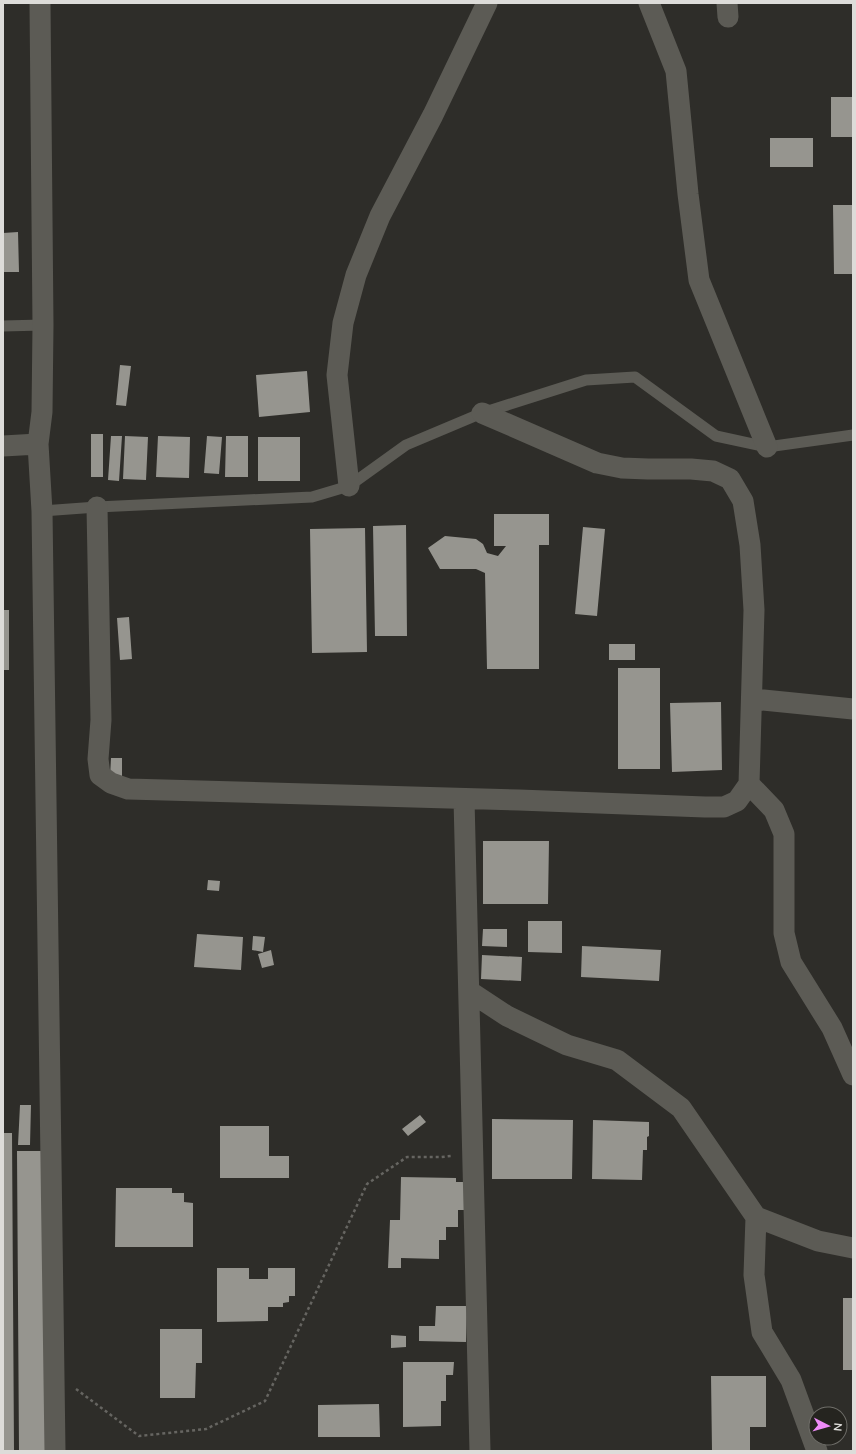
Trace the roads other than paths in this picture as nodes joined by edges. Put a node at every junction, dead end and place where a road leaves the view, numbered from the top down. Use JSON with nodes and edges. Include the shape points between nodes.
{"nodes":[{"id":1,"x":40,"y":3,"type":"edge"},
{"id":2,"x":486,"y":3,"type":"edge"},
{"id":3,"x":649,"y":3,"type":"edge"},
{"id":4,"x":43,"y":325,"type":"junction"},
{"id":5,"x":3,"y":326,"type":"edge"},
{"id":6,"x":482,"y":412,"type":"junction"},
{"id":7,"x":853,"y":435,"type":"edge"},
{"id":8,"x":38,"y":444,"type":"junction"},
{"id":9,"x":3,"y":446,"type":"edge"},
{"id":10,"x":767,"y":447,"type":"junction"},
{"id":11,"x":349,"y":486,"type":"junction"},
{"id":12,"x":97,"y":507,"type":"junction"},
{"id":13,"x":42,"y":511,"type":"junction"},
{"id":14,"x":753,"y":699,"type":"junction"},
{"id":15,"x":853,"y":709,"type":"edge"},
{"id":16,"x":750,"y":784,"type":"junction"},
{"id":17,"x":464,"y":799,"type":"junction"},
{"id":18,"x":469,"y":991,"type":"junction"},
{"id":19,"x":853,"y":1074,"type":"edge"},
{"id":20,"x":756,"y":1217,"type":"junction"},
{"id":21,"x":853,"y":1248,"type":"edge"},
{"id":22,"x":55,"y":1451,"type":"edge"},
{"id":23,"x":480,"y":1451,"type":"edge"},
{"id":24,"x":817,"y":1451,"type":"edge"}],
"edges":[{"from":1,"to":4,"type":"street"},
{"from":2,"to":11,"type":"street","via":[[433,115],[380,216],[356,275],[342,322],[337,375]]},
{"from":3,"to":10,"type":"street","via":[[676,71],[699,280]]},
{"from":4,"to":5,"type":"lane"},
{"from":4,"to":8,"type":"street","via":[[42,412]]},
{"from":6,"to":10,"type":"lane","via":[[586,380],[635,377],[716,436]]},
{"from":6,"to":11,"type":"lane","via":[[406,445]]},
{"from":6,"to":14,"type":"street","via":[[597,462],[622,468],[713,471],[730,480],[743,500],[750,546],[754,610]]},
{"from":7,"to":10,"type":"lane"},
{"from":8,"to":9,"type":"street"},
{"from":8,"to":13,"type":"street"},
{"from":11,"to":12,"type":"lane","via":[[312,498]]},
{"from":12,"to":13,"type":"lane"},
{"from":12,"to":17,"type":"street","via":[[100,775],[111,783],[128,789]]},
{"from":13,"to":22,"type":"street"},
{"from":14,"to":15,"type":"street"},
{"from":14,"to":16,"type":"street"},
{"from":16,"to":17,"type":"street","via":[[737,801],[724,807]]},
{"from":16,"to":19,"type":"street","via":[[774,810],[784,834],[784,933],[791,962],[832,1028]]},
{"from":17,"to":18,"type":"street"},
{"from":18,"to":20,"type":"street","via":[[507,1016],[567,1045],[618,1060],[681,1108]]},
{"from":18,"to":23,"type":"street"},
{"from":20,"to":21,"type":"street","via":[[818,1241]]},
{"from":20,"to":24,"type":"street","via":[[754,1275],[762,1332],[792,1380]]}]}
